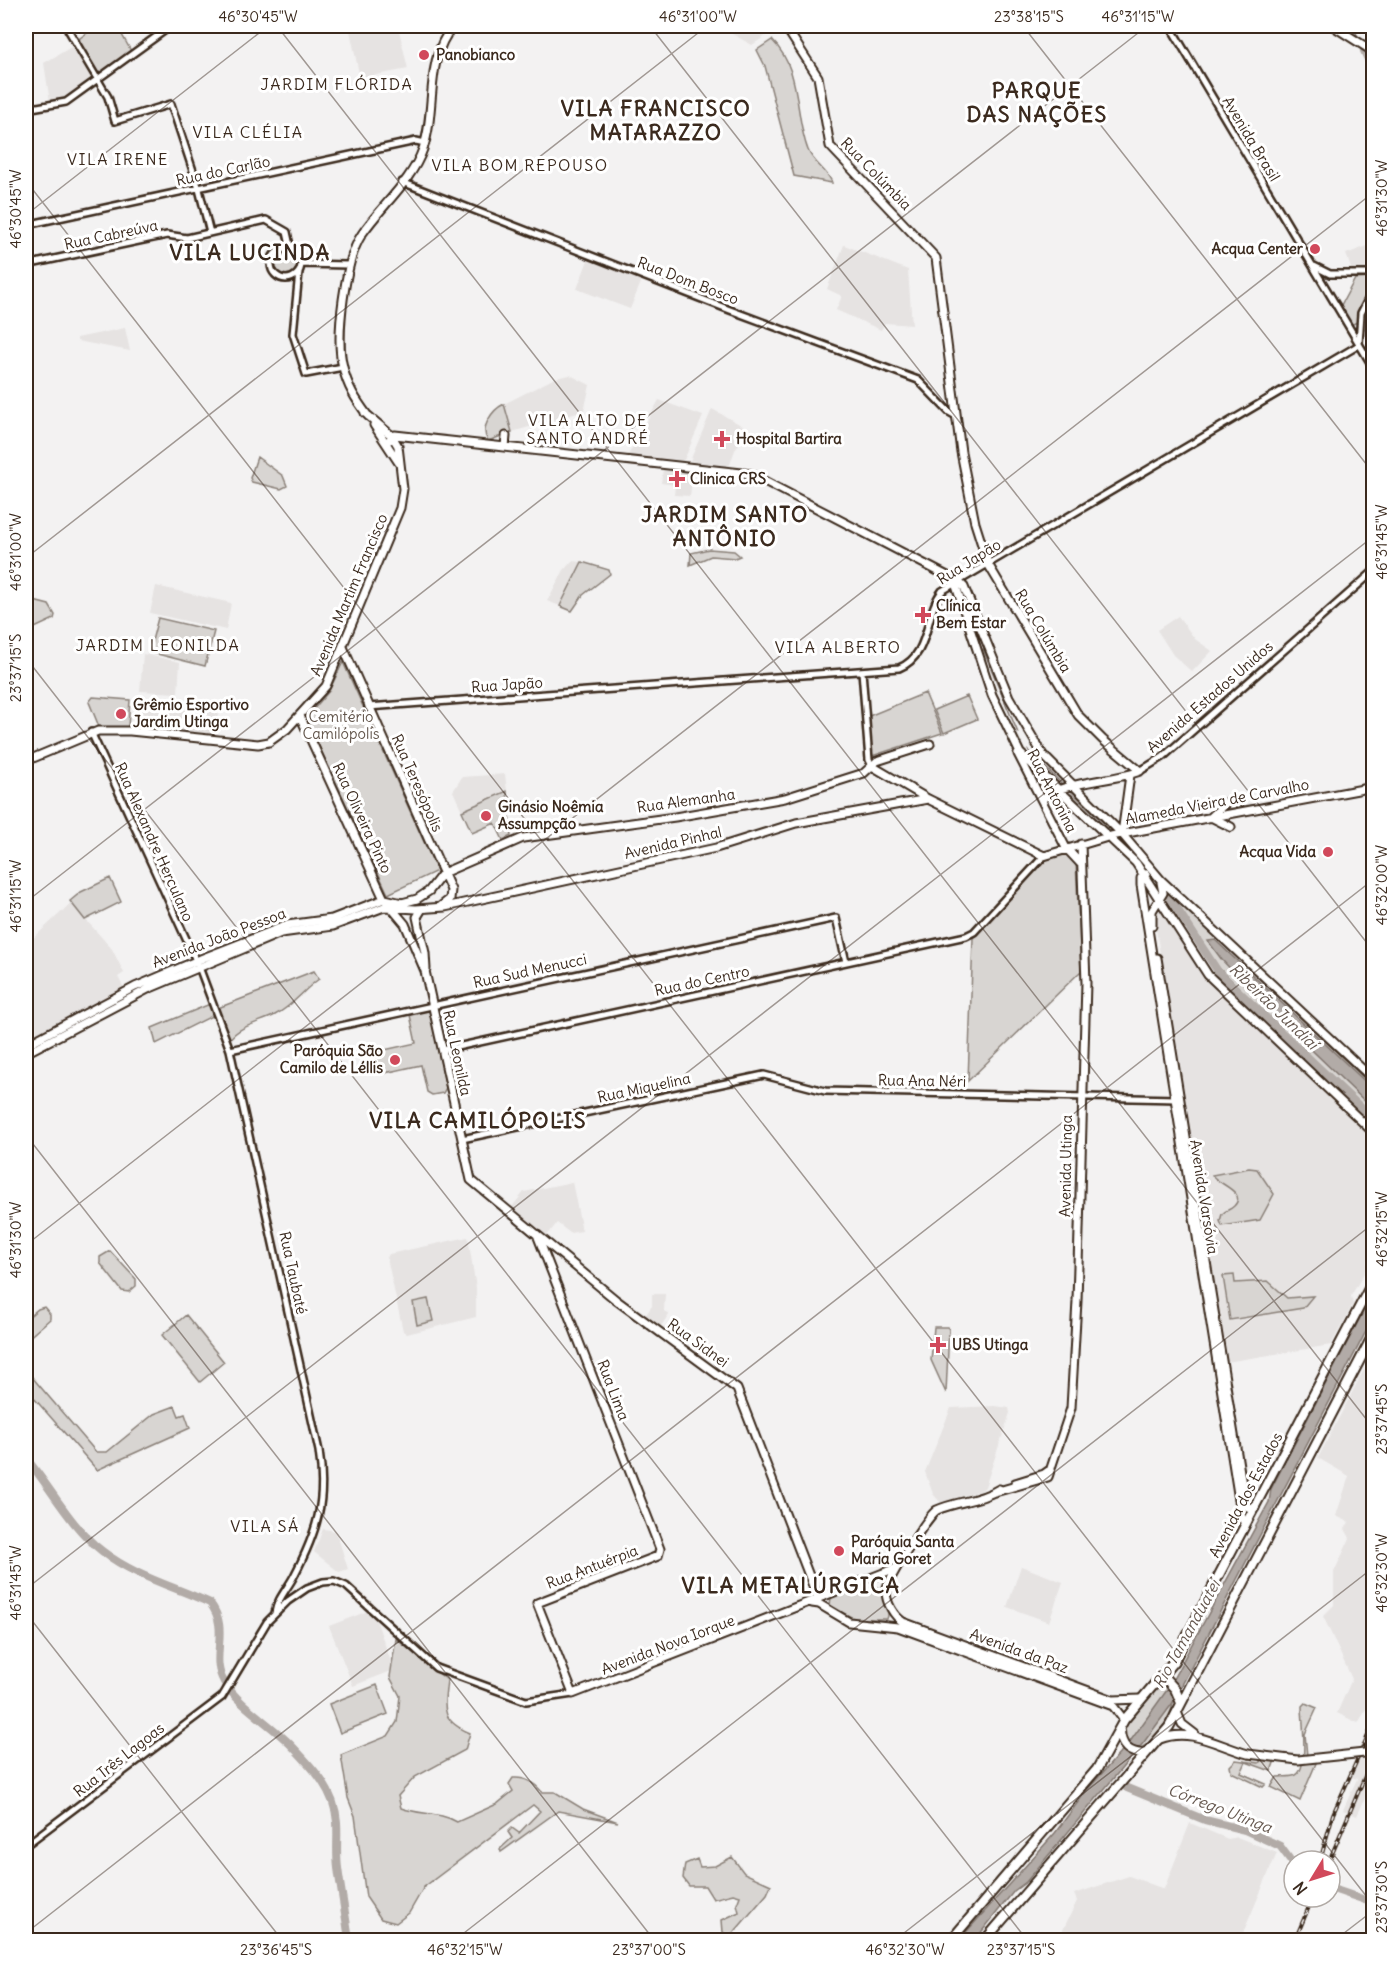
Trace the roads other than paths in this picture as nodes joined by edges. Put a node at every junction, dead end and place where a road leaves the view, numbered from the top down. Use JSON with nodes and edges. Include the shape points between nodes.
{"nodes":[{"id":1,"x":66,"y":26,"type":"edge"},
{"id":2,"x":171,"y":26,"type":"edge"},
{"id":3,"x":453,"y":26,"type":"edge"},
{"id":4,"x":785,"y":26,"type":"edge"},
{"id":5,"x":1170,"y":26,"type":"edge"},
{"id":6,"x":1333,"y":26,"type":"edge"},
{"id":7,"x":1341,"y":26,"type":"edge"},
{"id":8,"x":1347,"y":36,"type":"junction"},
{"id":9,"x":1374,"y":52,"type":"edge"},
{"id":10,"x":97,"y":79,"type":"junction"},
{"id":11,"x":26,"y":108,"type":"edge"},
{"id":12,"x":425,"y":143,"type":"junction"},
{"id":13,"x":402,"y":182,"type":"junction"},
{"id":14,"x":199,"y":189,"type":"junction"},
{"id":15,"x":26,"y":225,"type":"edge"},
{"id":16,"x":210,"y":233,"type":"junction"},
{"id":17,"x":291,"y":250,"type":"junction"},
{"id":18,"x":301,"y":264,"type":"junction"},
{"id":19,"x":1311,"y":264,"type":"junction"},
{"id":20,"x":348,"y":265,"type":"junction"},
{"id":21,"x":26,"y":266,"type":"edge"},
{"id":22,"x":299,"y":272,"type":"junction"},
{"id":23,"x":1330,"y":274,"type":"junction"},
{"id":24,"x":1374,"y":274,"type":"edge"},
{"id":25,"x":1322,"y":282,"type":"junction"},
{"id":26,"x":1374,"y":288,"type":"edge"},
{"id":27,"x":1359,"y":325,"type":"junction"},
{"id":28,"x":1348,"y":327,"type":"junction"},
{"id":29,"x":1359,"y":345,"type":"junction"},
{"id":30,"x":343,"y":367,"type":"junction"},
{"id":31,"x":1374,"y":369,"type":"edge"},
{"id":32,"x":958,"y":418,"type":"junction"},
{"id":33,"x":506,"y":436,"type":"dead end"},
{"id":34,"x":390,"y":439,"type":"junction"},
{"id":35,"x":505,"y":447,"type":"junction"},
{"id":36,"x":988,"y":564,"type":"junction"},
{"id":37,"x":1374,"y":571,"type":"edge"},
{"id":38,"x":956,"y":582,"type":"junction"},
{"id":39,"x":987,"y":643,"type":"junction"},
{"id":40,"x":975,"y":646,"type":"junction"},
{"id":41,"x":343,"y":647,"type":"junction"},
{"id":42,"x":338,"y":659,"type":"junction"},
{"id":43,"x":347,"y":660,"type":"junction"},
{"id":44,"x":862,"y":671,"type":"junction"},
{"id":45,"x":368,"y":707,"type":"junction"},
{"id":46,"x":300,"y":716,"type":"junction"},
{"id":47,"x":1026,"y":729,"type":"junction"},
{"id":48,"x":91,"y":732,"type":"junction"},
{"id":49,"x":1010,"y":735,"type":"junction"},
{"id":50,"x":930,"y":744,"type":"dead end"},
{"id":51,"x":1014,"y":745,"type":"junction"},
{"id":52,"x":26,"y":761,"type":"edge"},
{"id":53,"x":872,"y":766,"type":"junction"},
{"id":54,"x":1140,"y":771,"type":"junction"},
{"id":55,"x":1130,"y":775,"type":"junction"},
{"id":56,"x":900,"y":784,"type":"junction"},
{"id":57,"x":1074,"y":786,"type":"junction"},
{"id":58,"x":1374,"y":787,"type":"edge"},
{"id":59,"x":1060,"y":790,"type":"junction"},
{"id":60,"x":928,"y":799,"type":"junction"},
{"id":61,"x":1042,"y":800,"type":"junction"},
{"id":62,"x":906,"y":802,"type":"junction"},
{"id":63,"x":1227,"y":802,"type":"dead end"},
{"id":64,"x":1211,"y":817,"type":"junction"},
{"id":65,"x":1231,"y":827,"type":"dead end"},
{"id":66,"x":1122,"y":834,"type":"junction"},
{"id":67,"x":1111,"y":836,"type":"junction"},
{"id":68,"x":1080,"y":844,"type":"junction"},
{"id":69,"x":1066,"y":848,"type":"junction"},
{"id":70,"x":1044,"y":856,"type":"junction"},
{"id":71,"x":1080,"y":863,"type":"junction"},
{"id":72,"x":443,"y":873,"type":"junction"},
{"id":73,"x":1155,"y":874,"type":"junction"},
{"id":74,"x":1144,"y":875,"type":"junction"},
{"id":75,"x":1161,"y":880,"type":"junction"},
{"id":76,"x":448,"y":883,"type":"junction"},
{"id":77,"x":432,"y":888,"type":"junction"},
{"id":78,"x":1142,"y":891,"type":"junction"},
{"id":79,"x":384,"y":898,"type":"junction"},
{"id":80,"x":1158,"y":902,"type":"junction"},
{"id":81,"x":393,"y":907,"type":"junction"},
{"id":82,"x":439,"y":907,"type":"junction"},
{"id":83,"x":422,"y":909,"type":"junction"},
{"id":84,"x":418,"y":923,"type":"junction"},
{"id":85,"x":406,"y":926,"type":"junction"},
{"id":86,"x":423,"y":959,"type":"junction"},
{"id":87,"x":846,"y":962,"type":"junction"},
{"id":88,"x":197,"y":964,"type":"junction"},
{"id":89,"x":433,"y":1004,"type":"junction"},
{"id":90,"x":26,"y":1045,"type":"edge"},
{"id":91,"x":230,"y":1050,"type":"junction"},
{"id":92,"x":442,"y":1050,"type":"junction"},
{"id":93,"x":26,"y":1053,"type":"edge"},
{"id":94,"x":762,"y":1075,"type":"joint"},
{"id":95,"x":1374,"y":1080,"type":"edge"},
{"id":96,"x":1081,"y":1096,"type":"junction"},
{"id":97,"x":1177,"y":1099,"type":"junction"},
{"id":98,"x":1374,"y":1133,"type":"edge"},
{"id":99,"x":462,"y":1139,"type":"junction"},
{"id":100,"x":470,"y":1176,"type":"joint"},
{"id":101,"x":536,"y":1234,"type":"junction"},
{"id":102,"x":549,"y":1251,"type":"junction"},
{"id":103,"x":1374,"y":1279,"type":"edge"},
{"id":104,"x":1374,"y":1333,"type":"edge"},
{"id":105,"x":1255,"y":1508,"type":"junction"},
{"id":106,"x":1244,"y":1521,"type":"junction"},
{"id":107,"x":658,"y":1556,"type":"joint"},
{"id":108,"x":896,"y":1568,"type":"junction"},
{"id":109,"x":870,"y":1578,"type":"junction"},
{"id":110,"x":286,"y":1591,"type":"junction"},
{"id":111,"x":886,"y":1591,"type":"junction"},
{"id":112,"x":830,"y":1594,"type":"junction"},
{"id":113,"x":814,"y":1601,"type":"junction"},
{"id":114,"x":288,"y":1602,"type":"junction"},
{"id":115,"x":831,"y":1612,"type":"junction"},
{"id":116,"x":893,"y":1612,"type":"junction"},
{"id":117,"x":275,"y":1613,"type":"junction"},
{"id":118,"x":886,"y":1624,"type":"junction"},
{"id":119,"x":1166,"y":1679,"type":"junction"},
{"id":120,"x":225,"y":1694,"type":"joint"},
{"id":121,"x":573,"y":1694,"type":"junction"},
{"id":122,"x":1140,"y":1699,"type":"junction"},
{"id":123,"x":1179,"y":1708,"type":"junction"},
{"id":124,"x":1124,"y":1720,"type":"junction"},
{"id":125,"x":1119,"y":1730,"type":"junction"},
{"id":126,"x":1160,"y":1738,"type":"junction"},
{"id":127,"x":1202,"y":1738,"type":"junction"},
{"id":128,"x":1374,"y":1752,"type":"edge"},
{"id":129,"x":1144,"y":1754,"type":"junction"},
{"id":130,"x":26,"y":1845,"type":"edge"},
{"id":131,"x":951,"y":1941,"type":"edge"},
{"id":132,"x":985,"y":1941,"type":"edge"}],
"edges":[{"from":1,"to":10,"type":"street"},
{"from":2,"to":10,"type":"street"},
{"from":3,"to":12,"type":"main road","via":[[441,42],[437,58]]},
{"from":4,"to":32,"type":"main road","name":"Rua Colúmbia","via":[[818,77],[830,146],[936,258]]},
{"from":5,"to":19,"type":"street","name":"Avenida Brasil"},
{"from":6,"to":8,"type":"main road"},
{"from":7,"to":8,"type":"main road"},
{"from":8,"to":9,"type":"main road"},
{"from":10,"to":11,"type":"street","via":[[64,103]]},
{"from":10,"to":14,"type":"street","via":[[110,101],[115,122],[171,104]]},
{"from":12,"to":13,"type":"main road","via":[[417,163]]},
{"from":12,"to":14,"type":"street","name":"Rua do Carlão","via":[[416,141]]},
{"from":13,"to":20,"type":"main road","via":[[363,232]]},
{"from":13,"to":32,"type":"street","name":"Rua Dom Bosco","via":[[918,380]]},
{"from":14,"to":15,"type":"street","name":"Rua do Carlão"},
{"from":14,"to":16,"type":"street"},
{"from":16,"to":17,"type":"street","name":"Rua Cabreúva","via":[[268,220],[287,232]]},
{"from":16,"to":21,"type":"street","name":"Rua Cabreúva","via":[[187,238],[167,235]]},
{"from":17,"to":18,"type":"street"},
{"from":17,"to":22,"type":"street","via":[[274,254],[272,270],[286,279]]},
{"from":18,"to":20,"type":"street"},
{"from":18,"to":22,"type":"street"},
{"from":19,"to":23,"type":"street"},
{"from":19,"to":25,"type":"street","name":"Avenida Brasil"},
{"from":20,"to":30,"type":"main road","via":[[340,334]]},
{"from":22,"to":30,"type":"street","via":[[293,334],[306,374]]},
{"from":23,"to":24,"type":"street"},
{"from":23,"to":25,"type":"street"},
{"from":25,"to":28,"type":"street","name":"Avenida Brasil"},
{"from":26,"to":27,"type":"street","via":[[1363,305]]},
{"from":27,"to":28,"type":"street"},
{"from":27,"to":29,"type":"street"},
{"from":28,"to":29,"type":"street","name":"Avenida Brasil"},
{"from":29,"to":31,"type":"street"},
{"from":29,"to":36,"type":"street","name":"Rua Japão"},
{"from":30,"to":34,"type":"main road","via":[[350,389],[365,412]]},
{"from":32,"to":36,"type":"main road","name":"Rua Colúmbia","via":[[975,523]]},
{"from":33,"to":35,"type":"main road"},
{"from":34,"to":35,"type":"main road"},
{"from":34,"to":41,"type":"main road","name":"Avenida Martim Francisco","via":[[398,446],[402,471],[400,508]]},
{"from":35,"to":38,"type":"main road","via":[[754,475]]},
{"from":36,"to":38,"type":"street","name":"Rua Japão"},
{"from":36,"to":54,"type":"main road","name":"Rua Colúmbia","via":[[1073,707],[1091,729]]},
{"from":37,"to":54,"type":"street","name":"Avenida Estados Unidos","via":[[1164,757]]},
{"from":38,"to":39,"type":"main road","via":[[963,586]]},
{"from":38,"to":40,"type":"main road","name":"Rua Antonina"},
{"from":38,"to":44,"type":"street","name":"Rua Japão","via":[[938,596],[921,647],[910,663],[899,668]]},
{"from":39,"to":40,"type":"main road"},
{"from":39,"to":47,"type":"main road"},
{"from":40,"to":49,"type":"main road","name":"Rua Antonina"},
{"from":41,"to":42,"type":"main road","name":"Avenida Martim Francisco"},
{"from":41,"to":43,"type":"main road","name":"Rua Teresópolis"},
{"from":42,"to":43,"type":"main road"},
{"from":42,"to":46,"type":"main road","name":"Avenida Martim Francisco","via":[[323,690]]},
{"from":43,"to":45,"type":"main road","name":"Rua Teresópolis"},
{"from":44,"to":45,"type":"street","name":"Rua Japão"},
{"from":44,"to":53,"type":"street"},
{"from":45,"to":72,"type":"main road","name":"Rua Teresópolis"},
{"from":46,"to":48,"type":"main road","name":"Avenida Martim Francisco","via":[[274,740],[258,744],[130,731]]},
{"from":46,"to":79,"type":"main road","name":"Rua Oliveira Pinto"},
{"from":47,"to":49,"type":"main road","via":[[1016,736]]},
{"from":47,"to":57,"type":"main road","via":[[1043,755]]},
{"from":48,"to":52,"type":"main road","name":"Avenida Martim Francisco"},
{"from":48,"to":88,"type":"street","name":"Rua Alexandre Herculano"},
{"from":49,"to":51,"type":"main road","name":"Rua Antonina"},
{"from":50,"to":53,"type":"main road","name":"Rua Alemanha","via":[[879,760]]},
{"from":51,"to":59,"type":"main road"},
{"from":51,"to":61,"type":"main road","name":"Rua Antonina"},
{"from":53,"to":56,"type":"main road"},
{"from":53,"to":72,"type":"main road","name":"Rua Alemanha","via":[[864,773],[785,798],[531,836]]},
{"from":54,"to":55,"type":"main road","name":"Avenida Estados Unidos"},
{"from":55,"to":57,"type":"main road","name":"Avenida Estados Unidos"},
{"from":55,"to":66,"type":"main road"},
{"from":56,"to":60,"type":"main road"},
{"from":56,"to":62,"type":"main road","via":[[907,792]]},
{"from":57,"to":59,"type":"main road","name":"Avenida Estados Unidos"},
{"from":57,"to":66,"type":"main road"},
{"from":58,"to":64,"type":"main road","name":"Alameda Vieira de Carvalho"},
{"from":59,"to":61,"type":"main road","name":"Avenida Estados Unidos"},
{"from":59,"to":67,"type":"main road"},
{"from":60,"to":62,"type":"main road","name":"Avenida Pinhal"},
{"from":60,"to":70,"type":"main road"},
{"from":61,"to":69,"type":"main road","name":"Rua Antonina"},
{"from":62,"to":82,"type":"main road","name":"Avenida Pinhal","via":[[796,823],[716,848]]},
{"from":63,"to":64,"type":"main road"},
{"from":64,"to":65,"type":"main road"},
{"from":64,"to":66,"type":"main road","name":"Alameda Vieira de Carvalho"},
{"from":66,"to":67,"type":"main road","name":"Alameda Vieira de Carvalho"},
{"from":66,"to":73,"type":"main road"},
{"from":67,"to":68,"type":"main road","name":"Alameda Vieira de Carvalho"},
{"from":67,"to":74,"type":"main road"},
{"from":68,"to":69,"type":"main road","name":"Alameda Vieira de Carvalho"},
{"from":68,"to":71,"type":"main road","name":"Avenida Utinga"},
{"from":69,"to":70,"type":"main road","name":"Alameda Vieira de Carvalho"},
{"from":69,"to":71,"type":"main road"},
{"from":70,"to":87,"type":"street","name":"Rua do Centro","via":[[974,932]]},
{"from":71,"to":96,"type":"main road","name":"Avenida Utinga","via":[[1086,972]]},
{"from":72,"to":76,"type":"main road","name":"Rua Teresópolis"},
{"from":72,"to":77,"type":"main road"},
{"from":73,"to":74,"type":"main road"},
{"from":73,"to":75,"type":"main road"},
{"from":74,"to":78,"type":"main road","name":"Avenida Varsóvia","via":[[1140,881]]},
{"from":74,"to":80,"type":"main road"},
{"from":75,"to":80,"type":"main road","name":"Avenida Varsóvia","via":[[1163,893]]},
{"from":75,"to":95,"type":"main road"},
{"from":76,"to":77,"type":"main road"},
{"from":76,"to":82,"type":"main road","via":[[451,896]]},
{"from":77,"to":79,"type":"main road","via":[[409,902]]},
{"from":78,"to":80,"type":"main road","via":[[1148,902]]},
{"from":78,"to":97,"type":"main road","name":"Avenida Varsóvia"},
{"from":79,"to":81,"type":"main road"},
{"from":79,"to":88,"type":"main road","name":"Avenida João Pessoa","via":[[332,919],[287,925]]},
{"from":80,"to":97,"type":"main road","name":"Avenida Varsóvia","via":[[1150,918]]},
{"from":80,"to":98,"type":"main road","via":[[1208,975]]},
{"from":81,"to":83,"type":"main road","name":"Avenida João Pessoa"},
{"from":81,"to":85,"type":"main road"},
{"from":81,"to":88,"type":"main road","name":"Avenida João Pessoa","via":[[382,907],[333,926],[281,933]]},
{"from":82,"to":83,"type":"main road","name":"Avenida Pinhal"},
{"from":83,"to":84,"type":"main road","via":[[417,915]]},
{"from":84,"to":85,"type":"main road"},
{"from":84,"to":86,"type":"main road"},
{"from":85,"to":86,"type":"main road"},
{"from":86,"to":89,"type":"main road","name":"Rua Leonilda"},
{"from":87,"to":89,"type":"street","name":"Rua Sud Menucci","via":[[836,918]]},
{"from":87,"to":92,"type":"street","name":"Rua do Centro"},
{"from":88,"to":90,"type":"main road","name":"Avenida João Pessoa","via":[[141,984]]},
{"from":88,"to":91,"type":"street","name":"Rua Taubaté"},
{"from":88,"to":93,"type":"main road","name":"Avenida João Pessoa"},
{"from":89,"to":91,"type":"street","name":"Rua Sud Menucci"},
{"from":89,"to":92,"type":"main road","name":"Rua Leonilda"},
{"from":91,"to":110,"type":"street","name":"Rua Taubaté","via":[[320,1462],[321,1508],[313,1535]]},
{"from":92,"to":99,"type":"main road","name":"Rua Leonilda"},
{"from":94,"to":96,"type":"street","name":"Rua Ana Néri","via":[[825,1090]]},
{"from":94,"to":99,"type":"street","name":"Rua Miquelina"},
{"from":96,"to":97,"type":"street","name":"Rua Ana Néri"},
{"from":96,"to":108,"type":"main road","name":"Avenida Utinga","via":[[1071,1408],[1053,1467],[1042,1475],[935,1510]]},
{"from":97,"to":105,"type":"main road","name":"Avenida Varsóvia","via":[[1245,1503]]},
{"from":97,"to":106,"type":"main road","name":"Avenida Varsóvia"},
{"from":99,"to":100,"type":"main road","name":"Rua Leonilda"},
{"from":100,"to":101,"type":"main road","name":"Rua Sidnei"},
{"from":101,"to":102,"type":"main road","name":"Rua Sidnei"},
{"from":101,"to":102,"type":"main road","name":"Rua Lima","via":[[540,1245]]},
{"from":102,"to":107,"type":"main road","name":"Rua Lima","via":[[659,1545]]},
{"from":102,"to":113,"type":"main road","name":"Rua Sidnei","via":[[737,1389]]},
{"from":103,"to":105,"type":"highway","name":"Avenida dos Estados"},
{"from":104,"to":123,"type":"highway"},
{"from":105,"to":106,"type":"highway","name":"Avenida dos Estados"},
{"from":106,"to":119,"type":"highway","name":"Avenida dos Estados"},
{"from":107,"to":121,"type":"main road","name":"Rua Antuérpia","via":[[537,1603]]},
{"from":108,"to":109,"type":"main road","name":"Avenida Nova Iorque"},
{"from":108,"to":111,"type":"main road","name":"Avenida Utinga"},
{"from":109,"to":111,"type":"main road"},
{"from":109,"to":112,"type":"main road","name":"Avenida Nova Iorque"},
{"from":110,"to":114,"type":"street"},
{"from":110,"to":117,"type":"street","name":"Rua Taubaté"},
{"from":111,"to":116,"type":"main road"},
{"from":112,"to":113,"type":"main road","name":"Avenida Nova Iorque"},
{"from":112,"to":115,"type":"main road","via":[[827,1603]]},
{"from":113,"to":115,"type":"main road","name":"Avenida da Paz"},
{"from":113,"to":121,"type":"main road","name":"Avenida Nova Iorque"},
{"from":114,"to":117,"type":"street"},
{"from":114,"to":121,"type":"street","name":"Avenida Nova Iorque","via":[[311,1586],[337,1582],[350,1588],[434,1666],[532,1701]]},
{"from":115,"to":118,"type":"main road","name":"Avenida da Paz","via":[[855,1624]]},
{"from":116,"to":118,"type":"main road"},
{"from":116,"to":122,"type":"main road","name":"Avenida da Paz","via":[[903,1622],[1113,1700]]},
{"from":117,"to":120,"type":"street","name":"Rua Taubaté"},
{"from":118,"to":124,"type":"main road","name":"Avenida da Paz","via":[[1113,1706]]},
{"from":119,"to":122,"type":"highway","name":"Avenida dos Estados"},
{"from":119,"to":123,"type":"highway","via":[[1177,1692]]},
{"from":120,"to":130,"type":"street","name":"Rua Três Lagoas"},
{"from":122,"to":124,"type":"highway","name":"Avenida dos Estados"},
{"from":123,"to":126,"type":"highway"},
{"from":123,"to":127,"type":"main road","via":[[1182,1725]]},
{"from":124,"to":125,"type":"highway","name":"Avenida dos Estados"},
{"from":125,"to":129,"type":"highway","via":[[1125,1747]]},
{"from":125,"to":131,"type":"highway","name":"Avenida dos Estados","via":[[1097,1769]]},
{"from":126,"to":127,"type":"main road","via":[[1175,1734]]},
{"from":126,"to":129,"type":"highway"},
{"from":127,"to":128,"type":"main road","bridge":true,"via":[[1248,1754],[1298,1760]]},
{"from":129,"to":132,"type":"highway"}]}
